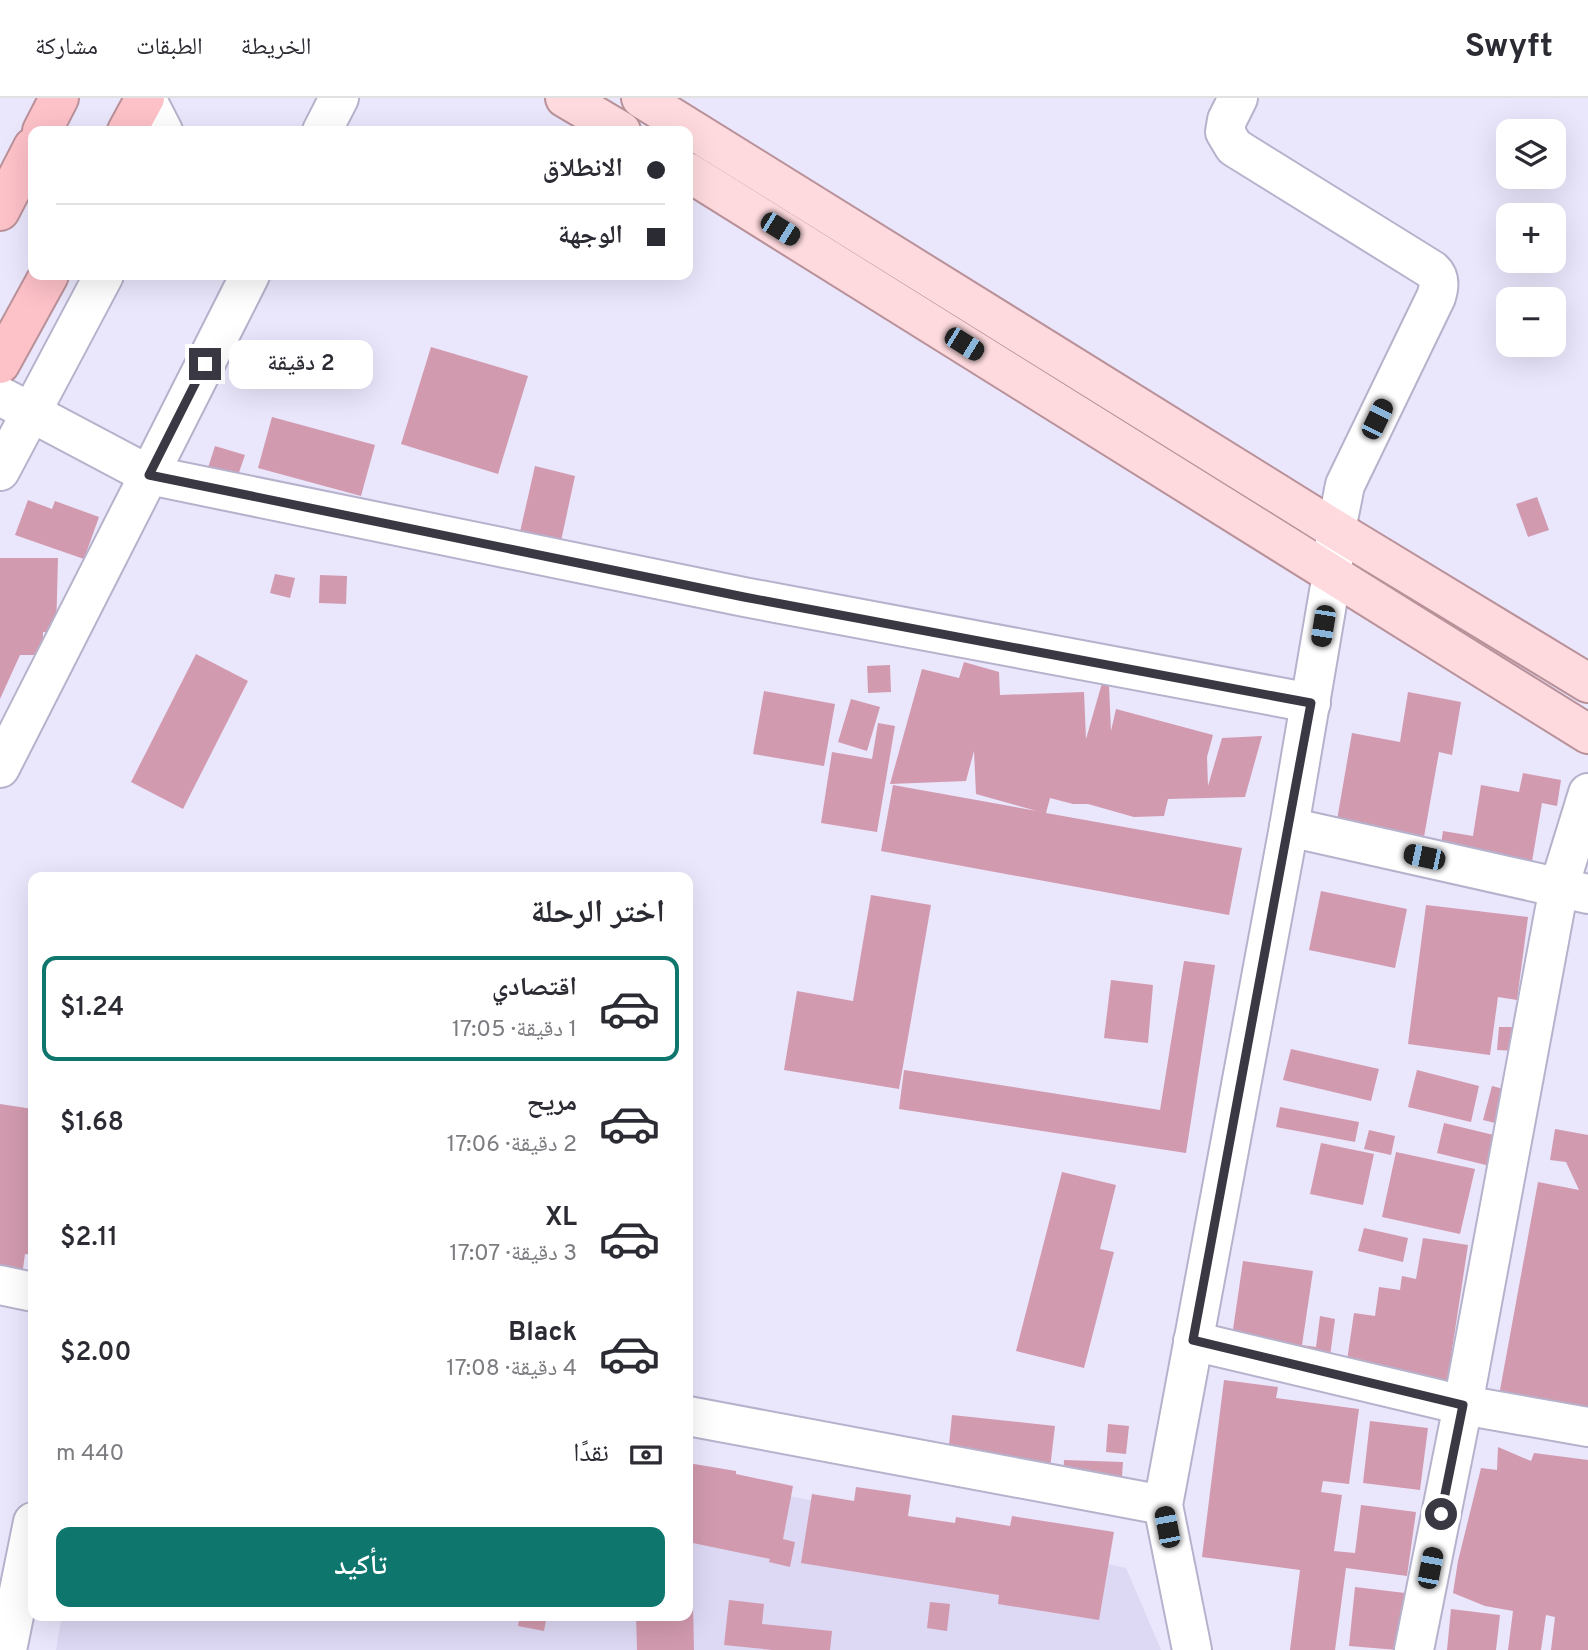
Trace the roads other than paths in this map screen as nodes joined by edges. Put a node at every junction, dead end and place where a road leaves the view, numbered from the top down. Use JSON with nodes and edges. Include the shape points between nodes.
{"nodes":[{"id":1,"x":59,"y":98,"type":"edge"},
{"id":2,"x":146,"y":98,"type":"edge"},
{"id":3,"x":339,"y":98,"type":"edge"},
{"id":4,"x":565,"y":98,"type":"edge"},
{"id":5,"x":641,"y":98,"type":"edge"},
{"id":6,"x":1238,"y":98,"type":"edge"},
{"id":7,"x":45,"y":126,"type":"edge"},
{"id":8,"x":130,"y":126,"type":"edge"},
{"id":9,"x":160,"y":126,"type":"edge"},
{"id":10,"x":325,"y":126,"type":"edge"},
{"id":11,"x":613,"y":126,"type":"edge"},
{"id":12,"x":678,"y":126,"type":"edge"},
{"id":13,"x":693,"y":136,"type":"edge"},
{"id":14,"x":28,"y":157,"type":"edge"},
{"id":15,"x":693,"y":175,"type":"edge"},
{"id":16,"x":0,"y":211,"type":"edge"},
{"id":17,"x":46,"y":280,"type":"edge"},
{"id":18,"x":101,"y":280,"type":"edge"},
{"id":19,"x":247,"y":280,"type":"edge"},
{"id":20,"x":0,"y":364,"type":"edge"},
{"id":21,"x":16,"y":404,"type":"edge"},
{"id":22,"x":0,"y":471,"type":"edge"},
{"id":23,"x":149,"y":475,"type":"junction"},
{"id":24,"x":1336,"y":530,"type":"junction"},
{"id":25,"x":1332,"y":574,"type":"junction"},
{"id":26,"x":1588,"y":683,"type":"edge"},
{"id":27,"x":1311,"y":703,"type":"junction"},
{"id":28,"x":1588,"y":734,"type":"edge"},
{"id":29,"x":0,"y":768,"type":"edge"},
{"id":30,"x":1588,"y":793,"type":"edge"},
{"id":31,"x":1289,"y":827,"type":"junction"},
{"id":32,"x":1574,"y":891,"type":"edge"},
{"id":33,"x":0,"y":1284,"type":"edge"},
{"id":34,"x":28,"y":1291,"type":"edge"},
{"id":35,"x":1193,"y":1340,"type":"junction"},
{"id":36,"x":1463,"y":1405,"type":"junction"},
{"id":37,"x":693,"y":1417,"type":"edge"},
{"id":38,"x":1588,"y":1427,"type":"edge"},
{"id":39,"x":1163,"y":1505,"type":"junction"},
{"id":40,"x":28,"y":1547,"type":"edge"},
{"id":41,"x":7,"y":1650,"type":"edge"},
{"id":42,"x":1192,"y":1650,"type":"edge"},
{"id":43,"x":1414,"y":1650,"type":"edge"}],
"edges":[{"from":1,"to":7,"type":"highway"},
{"from":2,"to":8,"type":"highway"},
{"from":2,"to":9,"type":"street"},
{"from":3,"to":10,"type":"street"},
{"from":4,"to":11,"type":"main road"},
{"from":5,"to":12,"type":"main road"},
{"from":6,"to":24,"type":"street","via":[[1224,132],[1234,147],[1432,270],[1439,284],[1345,485]]},
{"from":13,"to":24,"type":"main road"},
{"from":14,"to":16,"type":"highway"},
{"from":15,"to":25,"type":"main road"},
{"from":17,"to":20,"type":"highway"},
{"from":18,"to":21,"type":"street"},
{"from":19,"to":23,"type":"street"},
{"from":21,"to":22,"type":"street"},
{"from":21,"to":23,"type":"street"},
{"from":23,"to":27,"type":"street","via":[[744,597]]},
{"from":23,"to":29,"type":"street"},
{"from":24,"to":25,"type":"street"},
{"from":24,"to":26,"type":"main road"},
{"from":25,"to":27,"type":"street"},
{"from":25,"to":28,"type":"main road"},
{"from":27,"to":31,"type":"street"},
{"from":30,"to":32,"type":"street"},
{"from":31,"to":32,"type":"street"},
{"from":31,"to":35,"type":"street"},
{"from":32,"to":36,"type":"street"},
{"from":33,"to":34,"type":"street"},
{"from":35,"to":36,"type":"street"},
{"from":35,"to":39,"type":"street"},
{"from":36,"to":38,"type":"street"},
{"from":36,"to":43,"type":"street"},
{"from":37,"to":39,"type":"street"},
{"from":39,"to":42,"type":"street"},
{"from":40,"to":41,"type":"street"}]}
